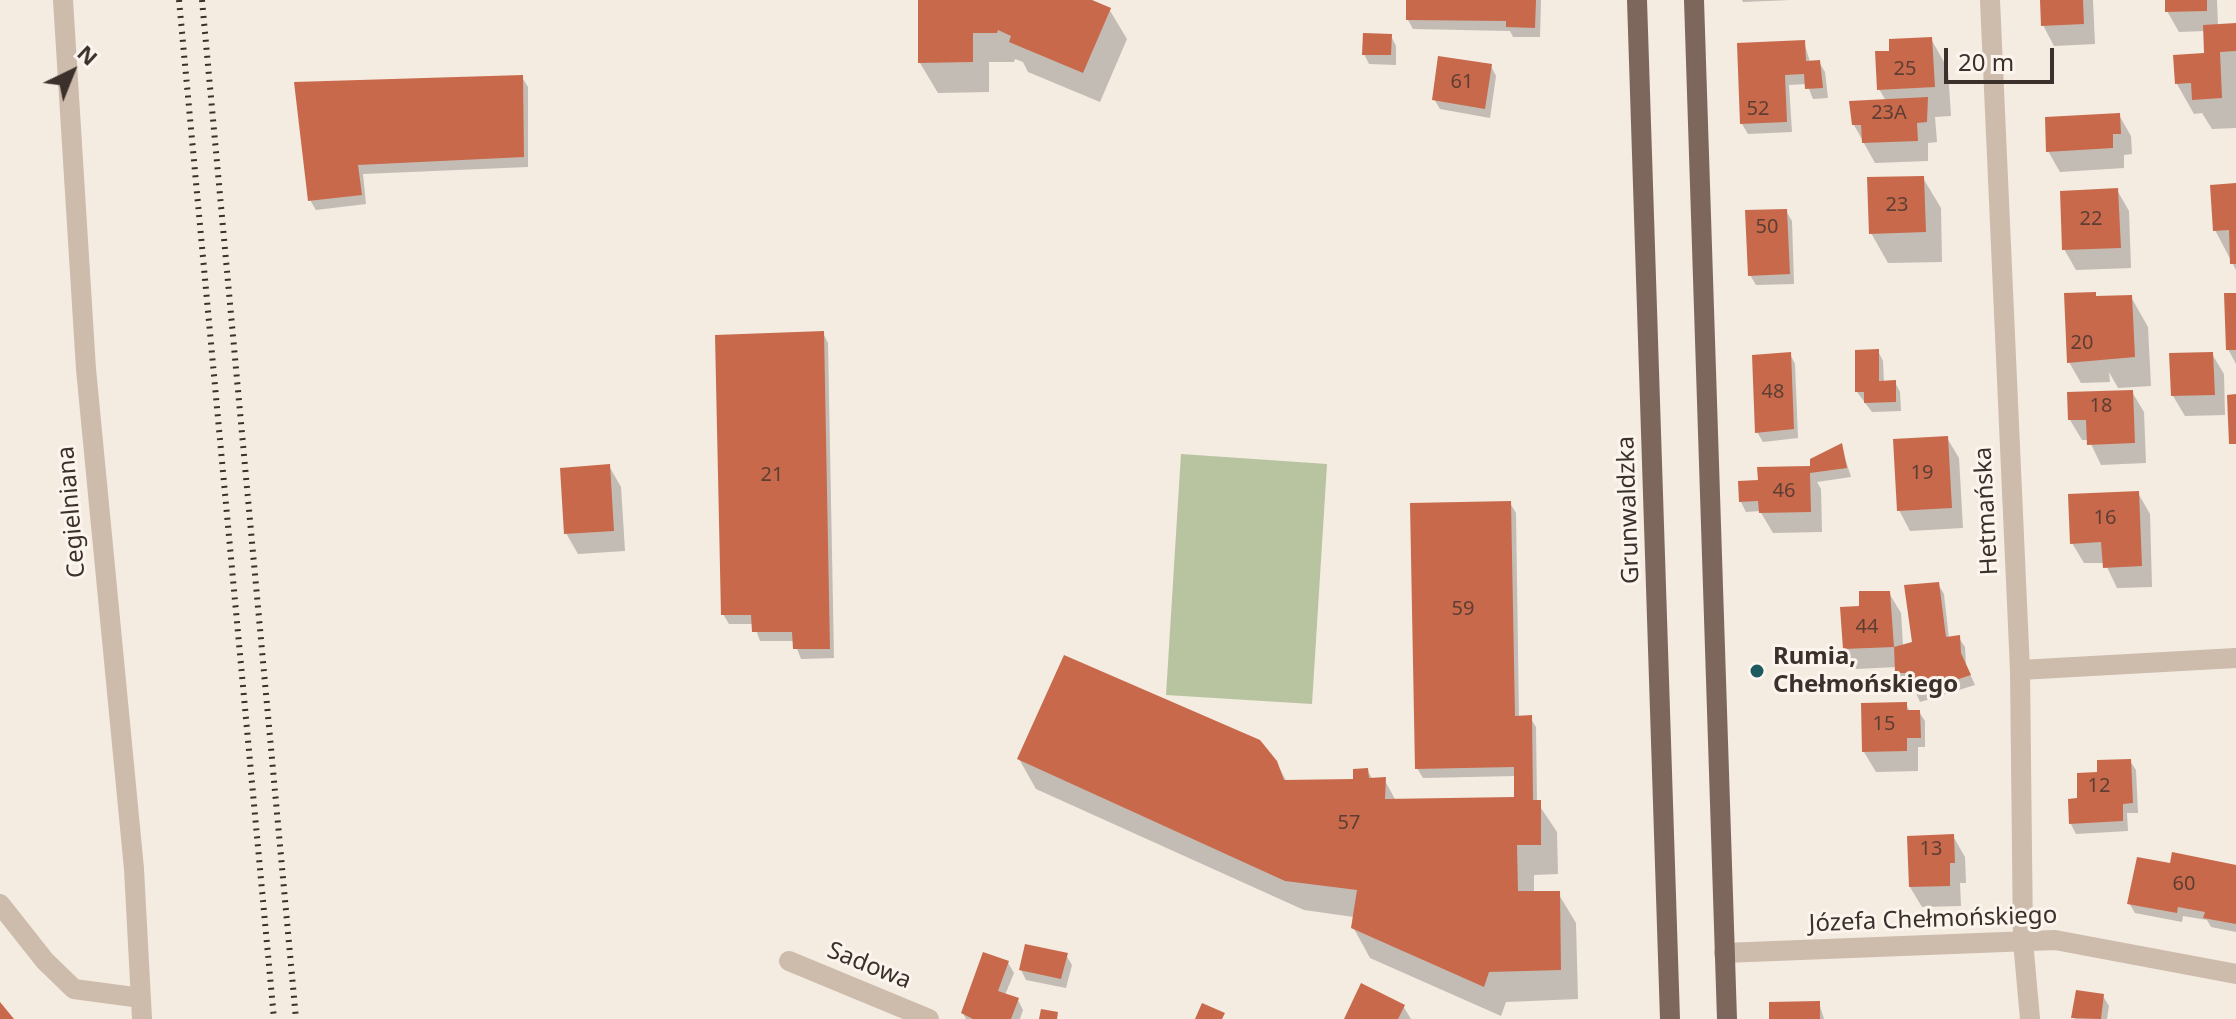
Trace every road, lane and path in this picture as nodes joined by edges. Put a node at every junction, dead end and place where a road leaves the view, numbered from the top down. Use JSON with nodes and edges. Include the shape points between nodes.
{"nodes":[{"id":1,"x":63,"y":0,"type":"edge"},
{"id":2,"x":1637,"y":0,"type":"edge"},
{"id":3,"x":1694,"y":0,"type":"edge"},
{"id":4,"x":1990,"y":0,"type":"edge"},
{"id":5,"x":2236,"y":658,"type":"edge"},
{"id":6,"x":2020,"y":670,"type":"junction"},
{"id":7,"x":0,"y":904,"type":"edge"},
{"id":8,"x":2023,"y":941,"type":"junction"},
{"id":9,"x":1724,"y":953,"type":"junction"},
{"id":10,"x":789,"y":961,"type":"dead end"},
{"id":11,"x":2236,"y":974,"type":"edge"},
{"id":12,"x":141,"y":998,"type":"junction"},
{"id":13,"x":142,"y":1019,"type":"edge"},
{"id":14,"x":929,"y":1019,"type":"edge"},
{"id":15,"x":1670,"y":1019,"type":"edge"},
{"id":16,"x":1727,"y":1019,"type":"edge"},
{"id":17,"x":2030,"y":1019,"type":"edge"}],
"edges":[{"from":1,"to":12,"type":"street","name":"Cegielniana","via":[[86,369],[134,869]]},
{"from":2,"to":15,"type":"main road","name":"Grunwaldzka"},
{"from":3,"to":9,"type":"main road"},
{"from":4,"to":6,"type":"street","name":"Hetmańska"},
{"from":5,"to":6,"type":"street"},
{"from":6,"to":8,"type":"street","name":"Hetmańska"},
{"from":7,"to":12,"type":"street","via":[[74,989]]},
{"from":8,"to":9,"type":"street","name":"Józefa Chełmońskiego"},
{"from":8,"to":11,"type":"street","name":"Józefa Chełmońskiego","via":[[2055,940]]},
{"from":8,"to":17,"type":"street","name":"Hetmańska"},
{"from":9,"to":16,"type":"main road"},
{"from":10,"to":14,"type":"street","name":"Sadowa"},
{"from":12,"to":13,"type":"street","name":"Cegielniana"}]}
